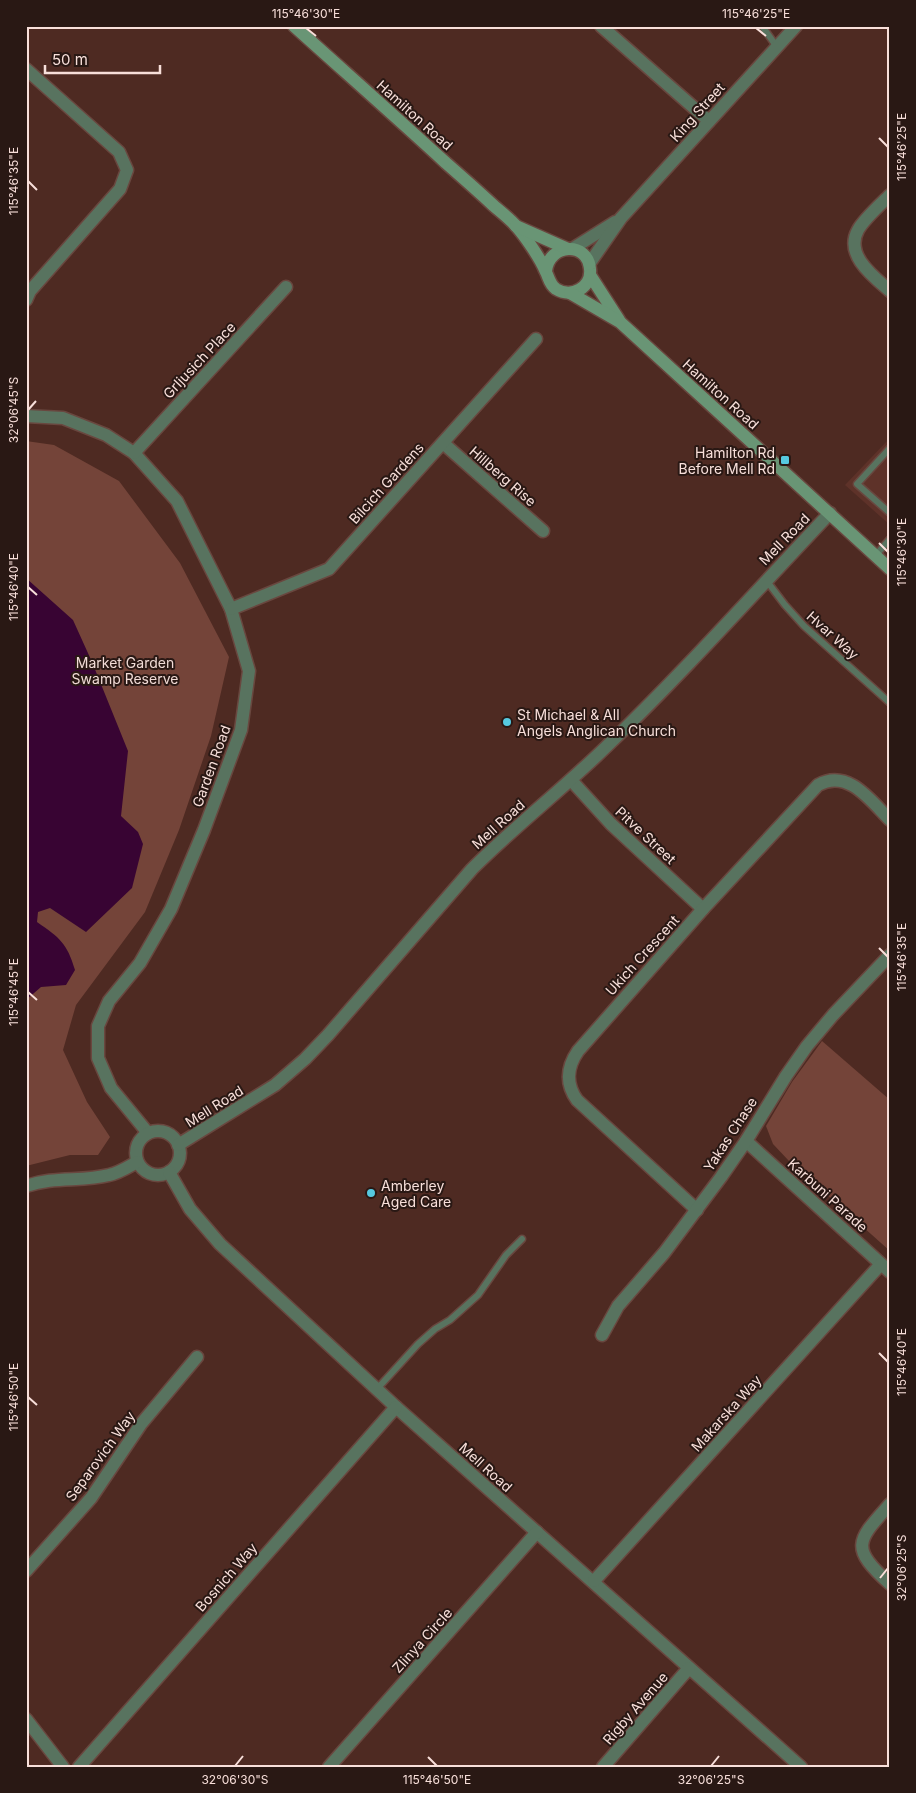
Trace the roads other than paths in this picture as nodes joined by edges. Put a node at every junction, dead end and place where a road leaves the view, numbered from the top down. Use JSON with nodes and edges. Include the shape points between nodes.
{"nodes":[{"id":1,"x":294,"y":26,"type":"edge"},
{"id":2,"x":601,"y":26,"type":"edge"},
{"id":3,"x":762,"y":26,"type":"edge"},
{"id":4,"x":796,"y":26,"type":"edge"},
{"id":5,"x":776,"y":46,"type":"junction"},
{"id":6,"x":26,"y":69,"type":"edge"},
{"id":7,"x":709,"y":121,"type":"junction"},
{"id":8,"x":890,"y":194,"type":"edge"},
{"id":9,"x":621,"y":218,"type":"junction"},
{"id":10,"x":516,"y":226,"type":"junction"},
{"id":11,"x":570,"y":249,"type":"junction"},
{"id":12,"x":590,"y":269,"type":"junction"},
{"id":13,"x":546,"y":271,"type":"junction"},
{"id":14,"x":286,"y":287,"type":"dead end"},
{"id":15,"x":890,"y":291,"type":"edge"},
{"id":16,"x":570,"y":293,"type":"junction"},
{"id":17,"x":26,"y":300,"type":"edge"},
{"id":18,"x":620,"y":322,"type":"junction"},
{"id":19,"x":536,"y":339,"type":"dead end"},
{"id":20,"x":26,"y":416,"type":"edge"},
{"id":21,"x":443,"y":443,"type":"junction"},
{"id":22,"x":890,"y":448,"type":"edge"},
{"id":23,"x":134,"y":453,"type":"junction"},
{"id":24,"x":830,"y":513,"type":"junction"},
{"id":25,"x":890,"y":513,"type":"edge"},
{"id":26,"x":543,"y":531,"type":"dead end"},
{"id":27,"x":890,"y":539,"type":"edge"},
{"id":28,"x":875,"y":556,"type":"junction"},
{"id":29,"x":890,"y":569,"type":"edge"},
{"id":30,"x":766,"y":580,"type":"junction"},
{"id":31,"x":231,"y":609,"type":"junction"},
{"id":32,"x":890,"y":703,"type":"edge"},
{"id":33,"x":571,"y":780,"type":"junction"},
{"id":34,"x":890,"y":820,"type":"edge"},
{"id":35,"x":703,"y":909,"type":"junction"},
{"id":36,"x":890,"y":956,"type":"edge"},
{"id":37,"x":148,"y":1134,"type":"junction"},
{"id":38,"x":746,"y":1141,"type":"junction"},
{"id":39,"x":178,"y":1145,"type":"junction"},
{"id":40,"x":138,"y":1162,"type":"junction"},
{"id":41,"x":169,"y":1172,"type":"junction"},
{"id":42,"x":26,"y":1186,"type":"edge"},
{"id":43,"x":697,"y":1210,"type":"junction"},
{"id":44,"x":522,"y":1239,"type":"dead end"},
{"id":45,"x":885,"y":1268,"type":"edge"},
{"id":46,"x":602,"y":1335,"type":"dead end"},
{"id":47,"x":197,"y":1357,"type":"dead end"},
{"id":48,"x":377,"y":1389,"type":"junction"},
{"id":49,"x":396,"y":1407,"type":"junction"},
{"id":50,"x":890,"y":1504,"type":"edge"},
{"id":51,"x":537,"y":1532,"type":"junction"},
{"id":52,"x":26,"y":1572,"type":"edge"},
{"id":53,"x":594,"y":1581,"type":"junction"},
{"id":54,"x":890,"y":1584,"type":"edge"},
{"id":55,"x":689,"y":1668,"type":"junction"},
{"id":56,"x":26,"y":1719,"type":"edge"},
{"id":57,"x":63,"y":1767,"type":"edge"},
{"id":58,"x":79,"y":1767,"type":"edge"},
{"id":59,"x":330,"y":1767,"type":"edge"},
{"id":60,"x":603,"y":1767,"type":"edge"},
{"id":61,"x":801,"y":1767,"type":"edge"}],
"edges":[{"from":1,"to":10,"type":"main road","name":"Hamilton Road"},
{"from":2,"to":7,"type":"street"},
{"from":3,"to":5,"type":"lane"},
{"from":4,"to":5,"type":"street","name":"King Street"},
{"from":5,"to":7,"type":"street","name":"King Street"},
{"from":6,"to":17,"type":"street","via":[[119,152],[126,170],[120,189],[30,291]]},
{"from":7,"to":9,"type":"street","name":"King Street"},
{"from":8,"to":15,"type":"street","via":[[858,230],[855,238],[858,259]]},
{"from":9,"to":11,"type":"street","name":"King Street"},
{"from":9,"to":12,"type":"street","name":"King Street"},
{"from":10,"to":11,"type":"main road","name":"Hamilton Road"},
{"from":10,"to":13,"type":"main road","name":"Hamilton Road"},
{"from":11,"to":12,"type":"main road","via":[[583,254]]},
{"from":11,"to":13,"type":"main road","via":[[555,253]]},
{"from":12,"to":16,"type":"main road","via":[[583,288]]},
{"from":12,"to":18,"type":"main road","name":"Hamilton Road"},
{"from":13,"to":16,"type":"main road","via":[[551,284]]},
{"from":14,"to":23,"type":"street","name":"Grljusich Place"},
{"from":16,"to":18,"type":"main road","name":"Hamilton Road"},
{"from":18,"to":24,"type":"main road","name":"Hamilton Road"},
{"from":19,"to":21,"type":"street","name":"Bilcich Gardens"},
{"from":20,"to":23,"type":"street","name":"Garden Road","via":[[64,418],[106,434]]},
{"from":21,"to":26,"type":"street","name":"Hillberg Rise"},
{"from":21,"to":31,"type":"street","name":"Bilcich Gardens","via":[[329,569]]},
{"from":22,"to":25,"type":"lane","via":[[856,484]]},
{"from":23,"to":31,"type":"street","name":"Garden Road","via":[[177,501]]},
{"from":24,"to":28,"type":"main road","name":"Hamilton Road"},
{"from":24,"to":30,"type":"street","name":"Mell Road"},
{"from":27,"to":28,"type":"lane"},
{"from":28,"to":29,"type":"main road","name":"Hamilton Road"},
{"from":30,"to":32,"type":"lane","name":"Hvar Way","via":[[804,626]]},
{"from":30,"to":33,"type":"street","name":"Mell Road"},
{"from":31,"to":37,"type":"street","name":"Garden Road","via":[[249,671],[241,730],[171,909],[140,962],[109,1001],[98,1026],[98,1058],[111,1088]]},
{"from":33,"to":35,"type":"street","name":"Pitve Street","via":[[612,824]]},
{"from":33,"to":39,"type":"street","name":"Mell Road","via":[[472,869],[305,1059],[275,1085]]},
{"from":34,"to":35,"type":"street","name":"Ukich Crescent","via":[[850,783],[826,781]]},
{"from":35,"to":43,"type":"street","name":"Ukich Crescent","via":[[578,1050],[568,1072],[569,1084],[578,1100]]},
{"from":36,"to":38,"type":"street","name":"Yakas Chase","via":[[807,1046]]},
{"from":37,"to":39,"type":"street","via":[[162,1132],[175,1139]]},
{"from":37,"to":40,"type":"street","via":[[136,1149]]},
{"from":38,"to":43,"type":"street","name":"Yakas Chase"},
{"from":38,"to":45,"type":"street","name":"Karbuni Parade"},
{"from":39,"to":41,"type":"street","via":[[180,1158]]},
{"from":40,"to":41,"type":"street","via":[[147,1173],[162,1175]]},
{"from":40,"to":42,"type":"street","via":[[108,1176],[54,1179]]},
{"from":41,"to":48,"type":"street","name":"Mell Road","via":[[190,1210],[220,1244]]},
{"from":43,"to":46,"type":"street","name":"Yakas Chase","via":[[618,1306]]},
{"from":44,"to":48,"type":"lane","via":[[506,1255],[478,1295],[418,1344]]},
{"from":45,"to":53,"type":"street","name":"Makarska Way"},
{"from":47,"to":52,"type":"street","name":"Separovich Way","via":[[141,1424],[92,1498]]},
{"from":48,"to":49,"type":"street","name":"Mell Road"},
{"from":49,"to":51,"type":"street","name":"Mell Road"},
{"from":49,"to":58,"type":"street","name":"Bosnich Way"},
{"from":50,"to":54,"type":"street","via":[[866,1531],[862,1548],[870,1566]]},
{"from":51,"to":53,"type":"street","name":"Mell Road"},
{"from":51,"to":59,"type":"street","name":"Zlinya Circle"},
{"from":53,"to":55,"type":"street","name":"Mell Road"},
{"from":55,"to":60,"type":"street","name":"Rigby Avenue"},
{"from":55,"to":61,"type":"street","name":"Mell Road"},
{"from":56,"to":57,"type":"street"}]}
